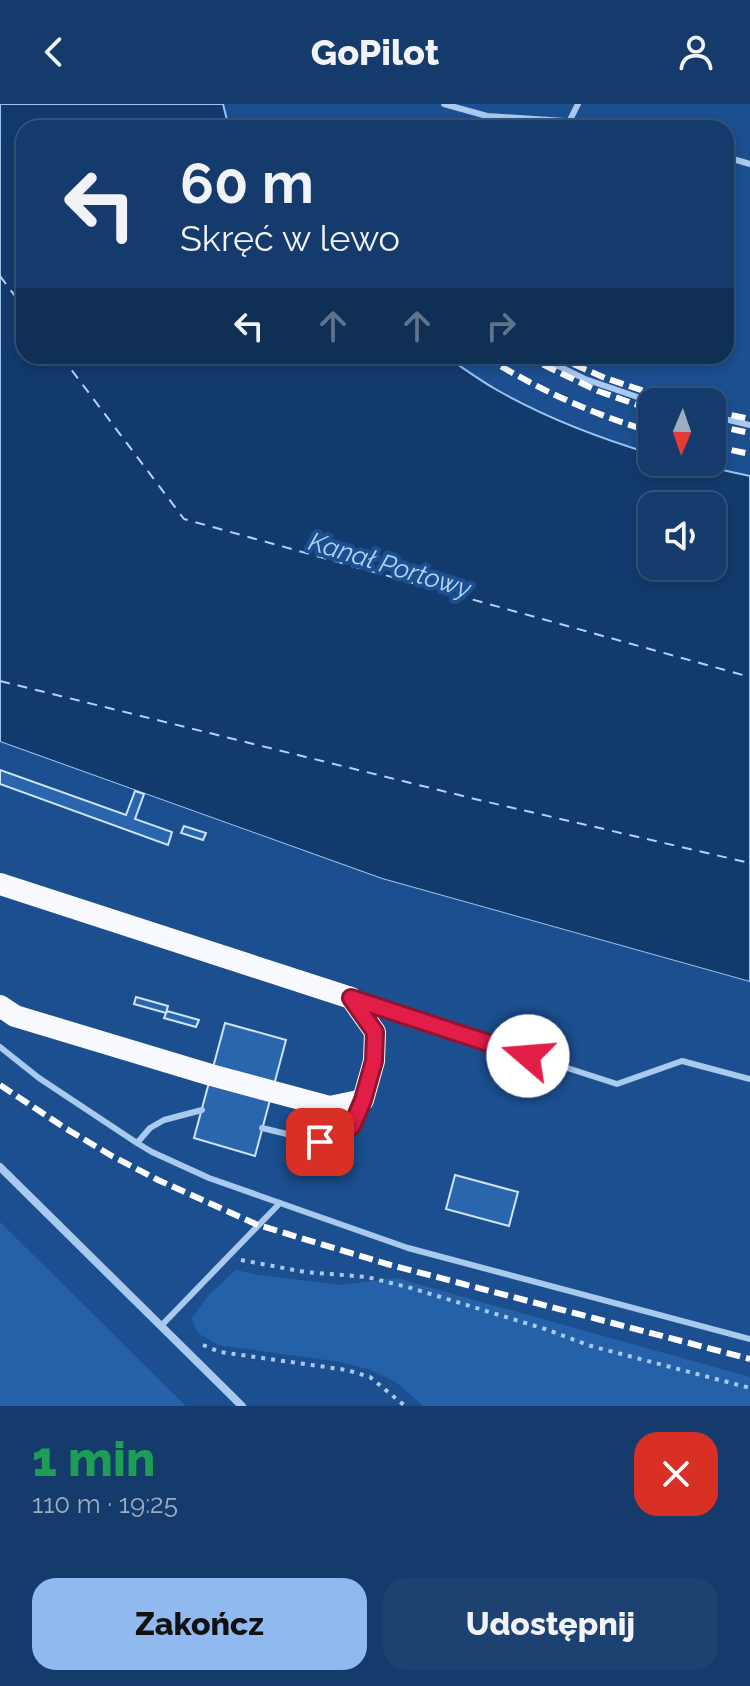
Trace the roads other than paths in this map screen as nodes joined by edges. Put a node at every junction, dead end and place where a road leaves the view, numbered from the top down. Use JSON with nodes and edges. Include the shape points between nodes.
{"nodes":[{"id":1,"x":444,"y":104,"type":"edge"},
{"id":2,"x":523,"y":120,"type":"edge"},
{"id":3,"x":554,"y":364,"type":"edge"},
{"id":4,"x":638,"y":397,"type":"edge"},
{"id":5,"x":726,"y":419,"type":"edge"},
{"id":6,"x":750,"y":425,"type":"edge"},
{"id":7,"x":0,"y":884,"type":"edge"},
{"id":8,"x":351,"y":998,"type":"junction"},
{"id":9,"x":0,"y":1006,"type":"edge"},
{"id":10,"x":0,"y":1047,"type":"edge"},
{"id":11,"x":750,"y":1079,"type":"edge"},
{"id":12,"x":363,"y":1100,"type":"junction"},
{"id":13,"x":202,"y":1110,"type":"dead end"},
{"id":14,"x":262,"y":1128,"type":"dead end"},
{"id":15,"x":137,"y":1143,"type":"junction"},
{"id":16,"x":0,"y":1167,"type":"edge"},
{"id":17,"x":280,"y":1203,"type":"junction"},
{"id":18,"x":161,"y":1326,"type":"junction"},
{"id":19,"x":750,"y":1339,"type":"edge"},
{"id":20,"x":242,"y":1406,"type":"edge"}],
"edges":[{"from":1,"to":2,"type":"lane"},
{"from":3,"to":4,"type":"lane"},
{"from":5,"to":6,"type":"lane"},
{"from":7,"to":8,"type":"highway"},
{"from":8,"to":11,"type":"lane","via":[[617,1084],[682,1061]]},
{"from":8,"to":12,"type":"highway","via":[[375,1032],[374,1061]]},
{"from":9,"to":12,"type":"highway","via":[[15,1016],[315,1104],[330,1107]]},
{"from":10,"to":15,"type":"lane"},
{"from":12,"to":14,"type":"lane","via":[[352,1126],[320,1142]]},
{"from":13,"to":15,"type":"lane","via":[[164,1120]]},
{"from":15,"to":17,"type":"lane","via":[[209,1178]]},
{"from":16,"to":18,"type":"street"},
{"from":17,"to":18,"type":"lane"},
{"from":17,"to":19,"type":"lane","via":[[408,1248]]},
{"from":18,"to":20,"type":"street"}]}
